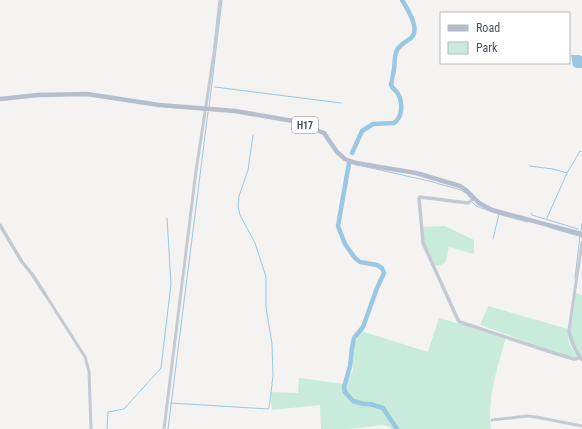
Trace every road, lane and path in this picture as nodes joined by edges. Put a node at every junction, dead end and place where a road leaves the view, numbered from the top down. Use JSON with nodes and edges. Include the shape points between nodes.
{"nodes":[{"id":1,"x":220,"y":0,"type":"edge"},
{"id":2,"x":0,"y":99,"type":"edge"},
{"id":3,"x":205,"y":109,"type":"junction"},
{"id":4,"x":473,"y":199,"type":"junction"},
{"id":5,"x":0,"y":225,"type":"edge"},
{"id":6,"x":582,"y":234,"type":"edge"},
{"id":7,"x":582,"y":242,"type":"edge"},
{"id":8,"x":45,"y":294,"type":"joint"},
{"id":9,"x":581,"y":359,"type":"edge"},
{"id":10,"x":492,"y":420,"type":"dead end"},
{"id":11,"x":582,"y":426,"type":"edge"},
{"id":12,"x":91,"y":429,"type":"edge"},
{"id":13,"x":164,"y":429,"type":"edge"}],
"edges":[{"from":1,"to":3,"type":"street"},
{"from":2,"to":3,"type":"main road","number":"H17","via":[[86,94]]},
{"from":3,"to":4,"type":"main road","number":"H17","via":[[280,118],[317,129],[326,135],[345,159],[452,183],[466,190]]},
{"from":3,"to":13,"type":"street"},
{"from":4,"to":6,"type":"main road","number":"H17","via":[[492,210]]},
{"from":4,"to":9,"type":"street","via":[[468,203],[420,197],[423,243],[458,320],[557,354]]},
{"from":5,"to":8,"type":"street"},
{"from":7,"to":9,"type":"street","via":[[569,330]]},
{"from":8,"to":12,"type":"street","via":[[85,357],[89,370]]},
{"from":10,"to":11,"type":"street","via":[[536,417]]}]}
